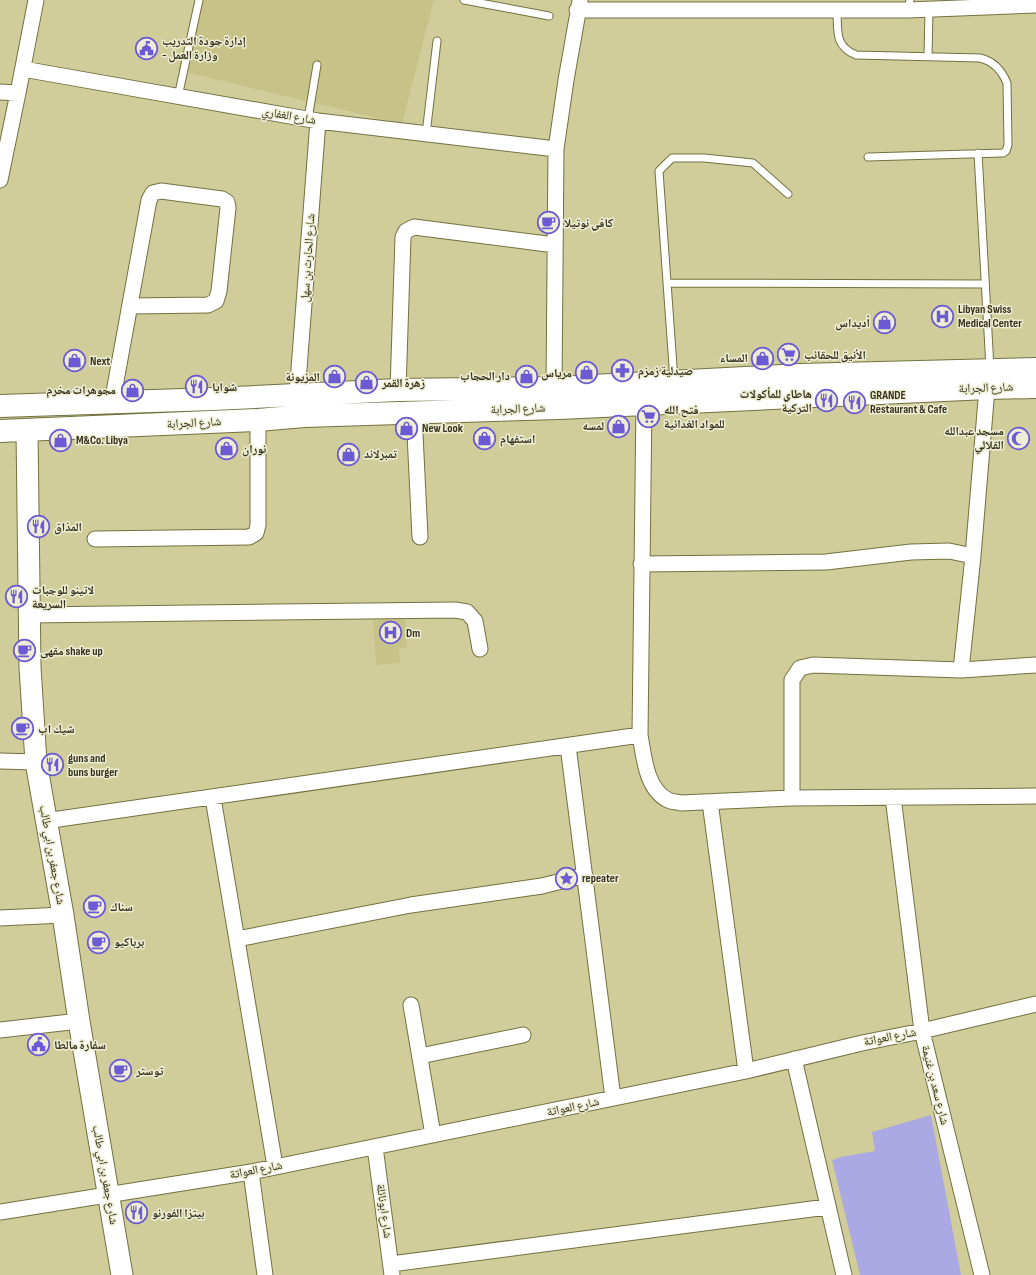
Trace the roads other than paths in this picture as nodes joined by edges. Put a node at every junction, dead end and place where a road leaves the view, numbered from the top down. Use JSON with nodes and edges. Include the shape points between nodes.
{"nodes":[{"id":1,"x":36,"y":0,"type":"edge"},
{"id":2,"x":199,"y":0,"type":"edge"},
{"id":3,"x":464,"y":0,"type":"edge"},
{"id":4,"x":579,"y":5,"type":"edge"},
{"id":5,"x":748,"y":5,"type":"edge"},
{"id":6,"x":909,"y":5,"type":"edge"},
{"id":7,"x":1036,"y":5,"type":"edge"},
{"id":8,"x":929,"y":9,"type":"junction"},
{"id":9,"x":838,"y":10,"type":"junction"},
{"id":10,"x":549,"y":16,"type":"dead end"},
{"id":11,"x":437,"y":41,"type":"dead end"},
{"id":12,"x":928,"y":56,"type":"junction"},
{"id":13,"x":317,"y":65,"type":"dead end"},
{"id":14,"x":23,"y":69,"type":"junction"},
{"id":15,"x":0,"y":92,"type":"edge"},
{"id":16,"x":18,"y":93,"type":"junction"},
{"id":17,"x":178,"y":96,"type":"junction"},
{"id":18,"x":313,"y":120,"type":"junction"},
{"id":19,"x":426,"y":134,"type":"junction"},
{"id":20,"x":556,"y":149,"type":"junction"},
{"id":21,"x":978,"y":153,"type":"junction"},
{"id":22,"x":868,"y":157,"type":"dead end"},
{"id":23,"x":0,"y":180,"type":"edge"},
{"id":24,"x":788,"y":194,"type":"dead end"},
{"id":25,"x":555,"y":245,"type":"junction"},
{"id":26,"x":668,"y":283,"type":"junction"},
{"id":27,"x":985,"y":284,"type":"junction"},
{"id":28,"x":130,"y":306,"type":"junction"},
{"id":29,"x":1036,"y":369,"type":"edge"},
{"id":30,"x":989,"y":379,"type":"junction"},
{"id":31,"x":674,"y":382,"type":"junction"},
{"id":32,"x":1036,"y":387,"type":"edge"},
{"id":33,"x":554,"y":388,"type":"junction"},
{"id":34,"x":398,"y":390,"type":"junction"},
{"id":35,"x":297,"y":395,"type":"junction"},
{"id":36,"x":520,"y":399,"type":"junction"},
{"id":37,"x":112,"y":403,"type":"junction"},
{"id":38,"x":644,"y":403,"type":"junction"},
{"id":39,"x":0,"y":406,"type":"edge"},
{"id":40,"x":414,"y":413,"type":"junction"},
{"id":41,"x":258,"y":420,"type":"junction"},
{"id":42,"x":0,"y":431,"type":"edge"},
{"id":43,"x":27,"y":431,"type":"junction"},
{"id":44,"x":420,"y":537,"type":"dead end"},
{"id":45,"x":95,"y":540,"type":"dead end"},
{"id":46,"x":973,"y":556,"type":"junction"},
{"id":47,"x":642,"y":564,"type":"junction"},
{"id":48,"x":30,"y":615,"type":"junction"},
{"id":49,"x":480,"y":649,"type":"dead end"},
{"id":50,"x":1036,"y":665,"type":"edge"},
{"id":51,"x":961,"y":670,"type":"junction"},
{"id":52,"x":640,"y":735,"type":"junction"},
{"id":53,"x":568,"y":746,"type":"junction"},
{"id":54,"x":0,"y":761,"type":"edge"},
{"id":55,"x":36,"y":762,"type":"junction"},
{"id":56,"x":1036,"y":796,"type":"edge"},
{"id":57,"x":893,"y":797,"type":"junction"},
{"id":58,"x":213,"y":798,"type":"junction"},
{"id":59,"x":792,"y":798,"type":"junction"},
{"id":60,"x":710,"y":802,"type":"junction"},
{"id":61,"x":45,"y":822,"type":"junction"},
{"id":62,"x":585,"y":875,"type":"junction"},
{"id":63,"x":63,"y":915,"type":"junction"},
{"id":64,"x":0,"y":918,"type":"edge"},
{"id":65,"x":237,"y":939,"type":"junction"},
{"id":66,"x":1036,"y":1004,"type":"edge"},
{"id":67,"x":411,"y":1005,"type":"dead end"},
{"id":68,"x":79,"y":1021,"type":"junction"},
{"id":69,"x":0,"y":1030,"type":"edge"},
{"id":70,"x":922,"y":1031,"type":"junction"},
{"id":71,"x":523,"y":1036,"type":"dead end"},
{"id":72,"x":420,"y":1056,"type":"junction"},
{"id":73,"x":794,"y":1059,"type":"junction"},
{"id":74,"x":746,"y":1071,"type":"junction"},
{"id":75,"x":613,"y":1098,"type":"junction"},
{"id":76,"x":433,"y":1135,"type":"junction"},
{"id":77,"x":375,"y":1147,"type":"junction"},
{"id":78,"x":275,"y":1166,"type":"junction"},
{"id":79,"x":251,"y":1172,"type":"junction"},
{"id":80,"x":108,"y":1195,"type":"junction"},
{"id":81,"x":827,"y":1207,"type":"junction"},
{"id":82,"x":0,"y":1212,"type":"edge"},
{"id":83,"x":391,"y":1270,"type":"edge"},
{"id":84,"x":122,"y":1275,"type":"edge"},
{"id":85,"x":265,"y":1275,"type":"edge"},
{"id":86,"x":844,"y":1275,"type":"edge"},
{"id":87,"x":982,"y":1275,"type":"edge"}],
"edges":[{"from":1,"to":14,"type":"street"},
{"from":2,"to":17,"type":"lane"},
{"from":3,"to":10,"type":"lane"},
{"from":4,"to":5,"type":"street"},
{"from":4,"to":20,"type":"street"},
{"from":5,"to":9,"type":"street"},
{"from":6,"to":8,"type":"street"},
{"from":6,"to":9,"type":"street"},
{"from":7,"to":8,"type":"street"},
{"from":8,"to":12,"type":"lane"},
{"from":9,"to":12,"type":"lane","via":[[839,39],[842,47],[848,52],[856,55]]},
{"from":11,"to":19,"type":"lane"},
{"from":12,"to":21,"type":"lane","via":[[980,58],[992,63],[1005,77],[1008,89],[1008,148],[1003,153]]},
{"from":13,"to":18,"type":"lane"},
{"from":14,"to":16,"type":"street"},
{"from":14,"to":17,"type":"street","name":"شارع الغفاري"},
{"from":15,"to":16,"type":"street"},
{"from":16,"to":23,"type":"street"},
{"from":17,"to":18,"type":"street","name":"شارع الغفاري"},
{"from":18,"to":19,"type":"street","name":"شارع الغفاري"},
{"from":18,"to":35,"type":"street","name":"شارع الحارث بن سهل"},
{"from":19,"to":20,"type":"street","name":"شارع الغفاري"},
{"from":20,"to":25,"type":"street"},
{"from":21,"to":22,"type":"lane"},
{"from":21,"to":27,"type":"lane"},
{"from":24,"to":26,"type":"lane","via":[[753,163],[672,158],[659,171]]},
{"from":25,"to":33,"type":"street"},
{"from":25,"to":34,"type":"street","via":[[414,227],[406,231],[403,237]]},
{"from":26,"to":27,"type":"lane"},
{"from":26,"to":31,"type":"lane"},
{"from":27,"to":30,"type":"lane"},
{"from":28,"to":28,"type":"street","via":[[149,200],[154,193],[161,191],[222,199],[227,202],[216,301],[208,305]]},
{"from":28,"to":37,"type":"street"},
{"from":29,"to":30,"type":"main road","name":"شارع الجرابة"},
{"from":30,"to":31,"type":"main road","name":"شارع الجرابة","via":[[800,375]]},
{"from":30,"to":32,"type":"main road","name":"شارع الجرابة"},
{"from":30,"to":38,"type":"main road","name":"شارع الجرابة"},
{"from":30,"to":46,"type":"street"},
{"from":31,"to":33,"type":"main road","name":"شارع الجرابة"},
{"from":33,"to":36,"type":"main road","name":"شارع الجرابة"},
{"from":34,"to":35,"type":"main road","name":"شارع الجرابة"},
{"from":34,"to":36,"type":"main road","name":"شارع الجرابة"},
{"from":35,"to":37,"type":"main road","name":"شارع الجرابة"},
{"from":36,"to":38,"type":"main road","name":"شارع الجرابة"},
{"from":36,"to":40,"type":"main road","name":"شارع الجرابة"},
{"from":37,"to":39,"type":"main road","name":"شارع الجرابة"},
{"from":38,"to":47,"type":"street"},
{"from":40,"to":41,"type":"main road","name":"شارع الجرابة"},
{"from":40,"to":44,"type":"street"},
{"from":41,"to":43,"type":"main road","name":"شارع الجرابة"},
{"from":41,"to":45,"type":"street","via":[[256,533],[249,537]]},
{"from":42,"to":43,"type":"main road","name":"شارع الجرابة"},
{"from":43,"to":48,"type":"street","name":"شارع جعفر بن ابي طالب"},
{"from":46,"to":47,"type":"street","via":[[949,551],[911,552],[826,562]]},
{"from":46,"to":51,"type":"street"},
{"from":47,"to":52,"type":"street"},
{"from":48,"to":49,"type":"street","via":[[455,610],[467,612],[475,621]]},
{"from":48,"to":55,"type":"street","name":"شارع جعفر بن ابي طالب","via":[[30,667]]},
{"from":50,"to":51,"type":"street"},
{"from":51,"to":59,"type":"street","via":[[813,665],[800,668],[792,680]]},
{"from":52,"to":53,"type":"street"},
{"from":52,"to":60,"type":"street","via":[[646,770],[657,792],[669,800],[681,803]]},
{"from":53,"to":58,"type":"street"},
{"from":53,"to":62,"type":"street"},
{"from":54,"to":55,"type":"street"},
{"from":55,"to":61,"type":"street","name":"شارع جعفر بن ابي طالب"},
{"from":56,"to":57,"type":"street"},
{"from":57,"to":59,"type":"street"},
{"from":57,"to":70,"type":"street","name":"شارع سعد بن غنيمة"},
{"from":58,"to":61,"type":"street"},
{"from":58,"to":65,"type":"street"},
{"from":59,"to":60,"type":"street"},
{"from":60,"to":74,"type":"street"},
{"from":61,"to":63,"type":"street","name":"شارع جعفر بن ابي طالب"},
{"from":62,"to":65,"type":"street","via":[[542,886],[411,905]]},
{"from":62,"to":75,"type":"street"},
{"from":63,"to":64,"type":"street"},
{"from":63,"to":68,"type":"street","name":"شارع جعفر بن ابي طالب"},
{"from":65,"to":78,"type":"street"},
{"from":66,"to":70,"type":"street","name":"شارع العواتة"},
{"from":67,"to":72,"type":"street"},
{"from":68,"to":69,"type":"street"},
{"from":68,"to":80,"type":"street","name":"شارع جعفر بن ابي طالب"},
{"from":70,"to":73,"type":"street","name":"شارع العواتة"},
{"from":70,"to":87,"type":"street","name":"شارع سعد بن غنيمة"},
{"from":71,"to":72,"type":"street"},
{"from":72,"to":76,"type":"street"},
{"from":73,"to":74,"type":"street","name":"شارع العواتة"},
{"from":73,"to":81,"type":"street"},
{"from":74,"to":75,"type":"street","name":"شارع العواتة"},
{"from":75,"to":76,"type":"street","name":"شارع العواتة"},
{"from":76,"to":77,"type":"street","name":"شارع العواتة"},
{"from":77,"to":78,"type":"street","name":"شارع العواتة"},
{"from":77,"to":83,"type":"street","name":"شارع ابونائلة"},
{"from":78,"to":79,"type":"street","name":"شارع العواتة"},
{"from":79,"to":80,"type":"street","name":"شارع العواتة"},
{"from":79,"to":85,"type":"street"},
{"from":80,"to":82,"type":"street","name":"شارع العواتة"},
{"from":80,"to":84,"type":"street","name":"شارع جعفر بن ابي طالب"},
{"from":81,"to":83,"type":"street"},
{"from":81,"to":86,"type":"street"}]}
